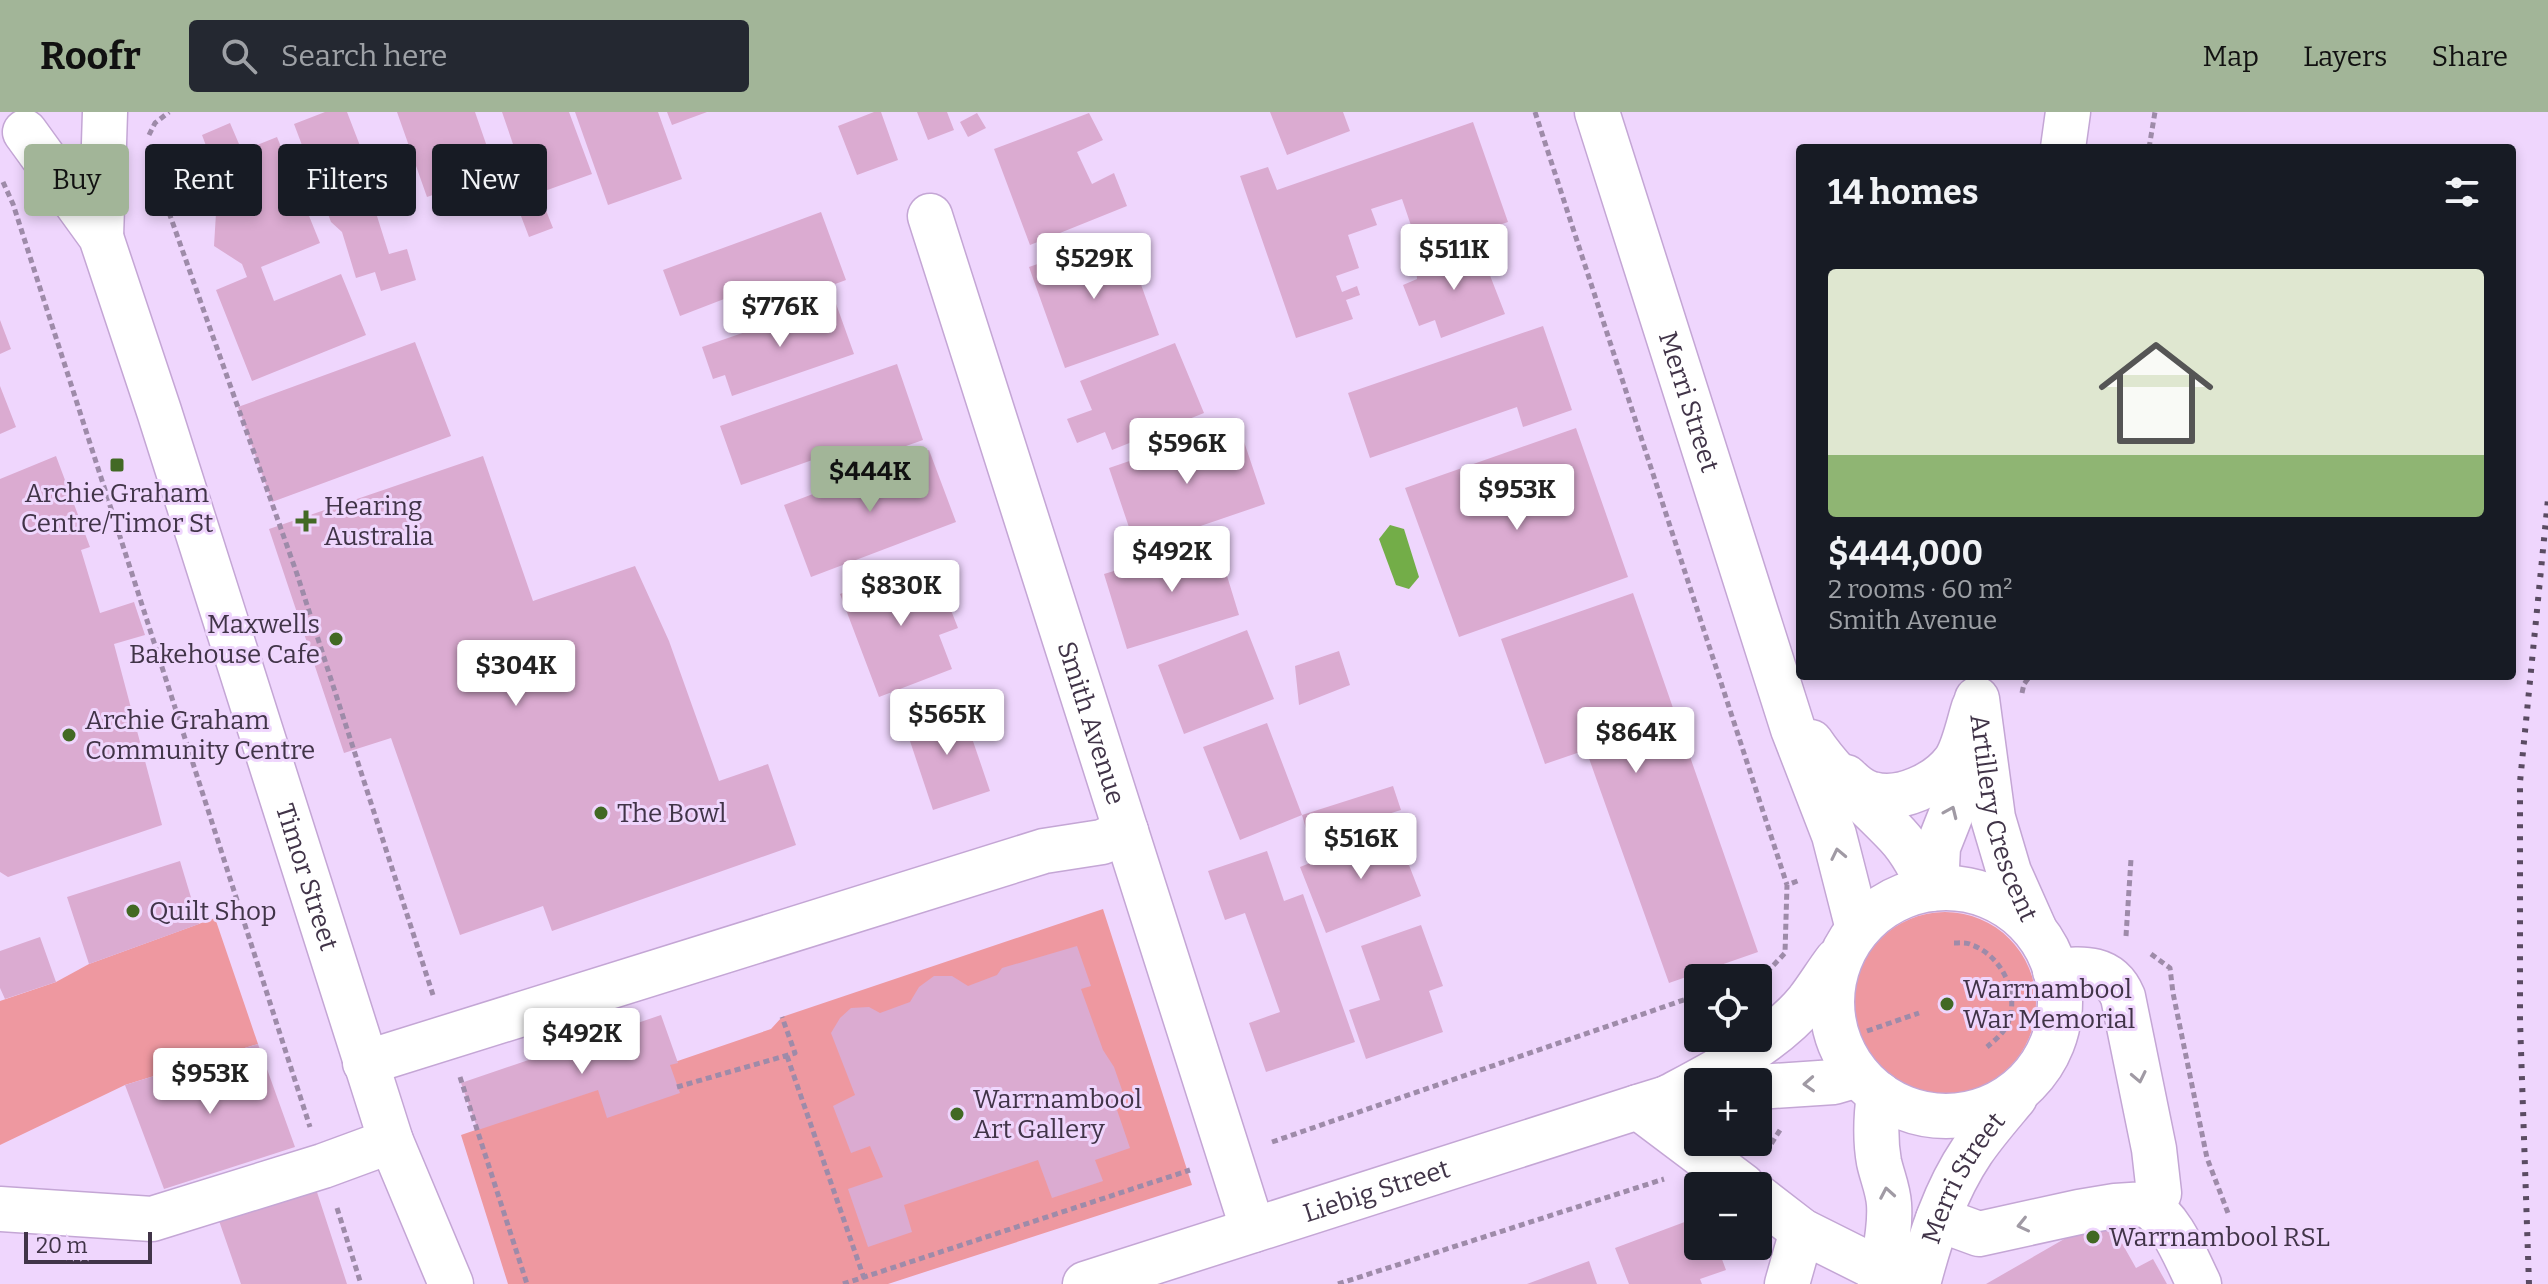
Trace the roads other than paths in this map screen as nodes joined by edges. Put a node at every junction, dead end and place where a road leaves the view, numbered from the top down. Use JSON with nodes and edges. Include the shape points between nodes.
{"nodes":[{"id":1,"x":104,"y":112,"type":"edge"},
{"id":2,"x":1597,"y":112,"type":"edge"},
{"id":3,"x":2068,"y":112,"type":"edge"},
{"id":4,"x":9,"y":126,"type":"edge"},
{"id":5,"x":2064,"y":144,"type":"edge"},
{"id":6,"x":930,"y":216,"type":"dead end"},
{"id":7,"x":101,"y":237,"type":"junction"},
{"id":8,"x":1979,"y":687,"type":"edge"},
{"id":9,"x":1782,"y":691,"type":"junction"},
{"id":10,"x":1813,"y":745,"type":"junction"},
{"id":11,"x":1126,"y":831,"type":"junction"},
{"id":12,"x":1933,"y":888,"type":"junction"},
{"id":13,"x":2036,"y":933,"type":"junction"},
{"id":14,"x":1851,"y":939,"type":"junction"},
{"id":15,"x":2055,"y":971,"type":"junction"},
{"id":16,"x":365,"y":1063,"type":"junction"},
{"id":17,"x":1859,"y":1070,"type":"junction"},
{"id":18,"x":2027,"y":1083,"type":"junction"},
{"id":19,"x":1772,"y":1086,"type":"edge"},
{"id":20,"x":1668,"y":1099,"type":"edge"},
{"id":21,"x":391,"y":1141,"type":"junction"},
{"id":22,"x":1728,"y":1172,"type":"edge"},
{"id":23,"x":2146,"y":1204,"type":"junction"},
{"id":24,"x":1772,"y":1208,"type":"edge"},
{"id":25,"x":0,"y":1209,"type":"edge"},
{"id":26,"x":1938,"y":1219,"type":"junction"},
{"id":27,"x":1253,"y":1230,"type":"junction"},
{"id":28,"x":1802,"y":1231,"type":"junction"},
{"id":29,"x":1893,"y":1280,"type":"edge"},
{"id":30,"x":451,"y":1284,"type":"edge"},
{"id":31,"x":1085,"y":1284,"type":"edge"},
{"id":32,"x":1787,"y":1284,"type":"edge"},
{"id":33,"x":2199,"y":1284,"type":"edge"}],
"edges":[{"from":1,"to":4,"type":"street","via":[[69,134],[47,136]]},
{"from":1,"to":7,"type":"street","name":"Timor Street"},
{"from":2,"to":9,"type":"street","name":"Merri Street"},
{"from":3,"to":5,"type":"street"},
{"from":4,"to":7,"type":"street","name":"Timor Street"},
{"from":6,"to":11,"type":"street","name":"Smith Avenue"},
{"from":7,"to":16,"type":"street","name":"Timor Street"},
{"from":8,"to":10,"type":"street","via":[[1956,760],[1928,785],[1897,796],[1868,794]]},
{"from":12,"to":8,"type":"street","name":"Artillery Crescent","one_way":true,"via":[[1938,847],[1957,799]]},
{"from":8,"to":13,"type":"street","name":"Artillery Crescent","via":[[1993,818]]},
{"from":9,"to":10,"type":"street","name":"Merri Street"},
{"from":14,"to":9,"type":"street","name":"Merri Street","one_way":true,"via":[[1834,835]]},
{"from":10,"to":12,"type":"street","name":"Merri Street","via":[[1842,782],[1898,836]]},
{"from":11,"to":16,"type":"street","via":[[1102,842],[1044,851]]},
{"from":11,"to":27,"type":"street","name":"Smith Avenue"},
{"from":12,"to":13,"type":"street","name":"Merri Street","via":[[1984,895],[2011,908]]},
{"from":12,"to":14,"type":"street","name":"Merri Street","via":[[1875,912]]},
{"from":13,"to":15,"type":"street","name":"Merri Street"},
{"from":14,"to":17,"type":"street","name":"Merri Street","via":[[1833,984],[1831,1006]]},
{"from":14,"to":20,"type":"street","name":"Liebig Street","via":[[1792,1017]]},
{"from":15,"to":18,"type":"street","name":"Merri Street","via":[[2060,1014],[2055,1039]]},
{"from":15,"to":23,"type":"street","one_way":true,"via":[[2090,969],[2108,976],[2123,997],[2159,1193]]},
{"from":16,"to":21,"type":"street","name":"Timor Street"},
{"from":17,"to":18,"type":"street","name":"Merri Street","via":[[1908,1110],[1951,1116],[1992,1107]]},
{"from":17,"to":19,"type":"street","one_way":true,"via":[[1834,1082]]},
{"from":29,"to":17,"type":"street","name":"Merri Street","one_way":true,"via":[[1887,1189]]},
{"from":18,"to":26,"type":"street","name":"Merri Street","via":[[1971,1152]]},
{"from":20,"to":22,"type":"street"},
{"from":20,"to":27,"type":"street","name":"Liebig Street"},
{"from":21,"to":25,"type":"street","via":[[152,1219]]},
{"from":21,"to":30,"type":"street","name":"Timor Street"},
{"from":23,"to":26,"type":"street","one_way":true,"via":[[1979,1234]]},
{"from":23,"to":33,"type":"street","via":[[2166,1223]]},
{"from":24,"to":28,"type":"street"},
{"from":26,"to":29,"type":"street","name":"Merri Street"},
{"from":27,"to":31,"type":"street","name":"Liebig Street"},
{"from":28,"to":29,"type":"street"},
{"from":28,"to":32,"type":"street"}]}
